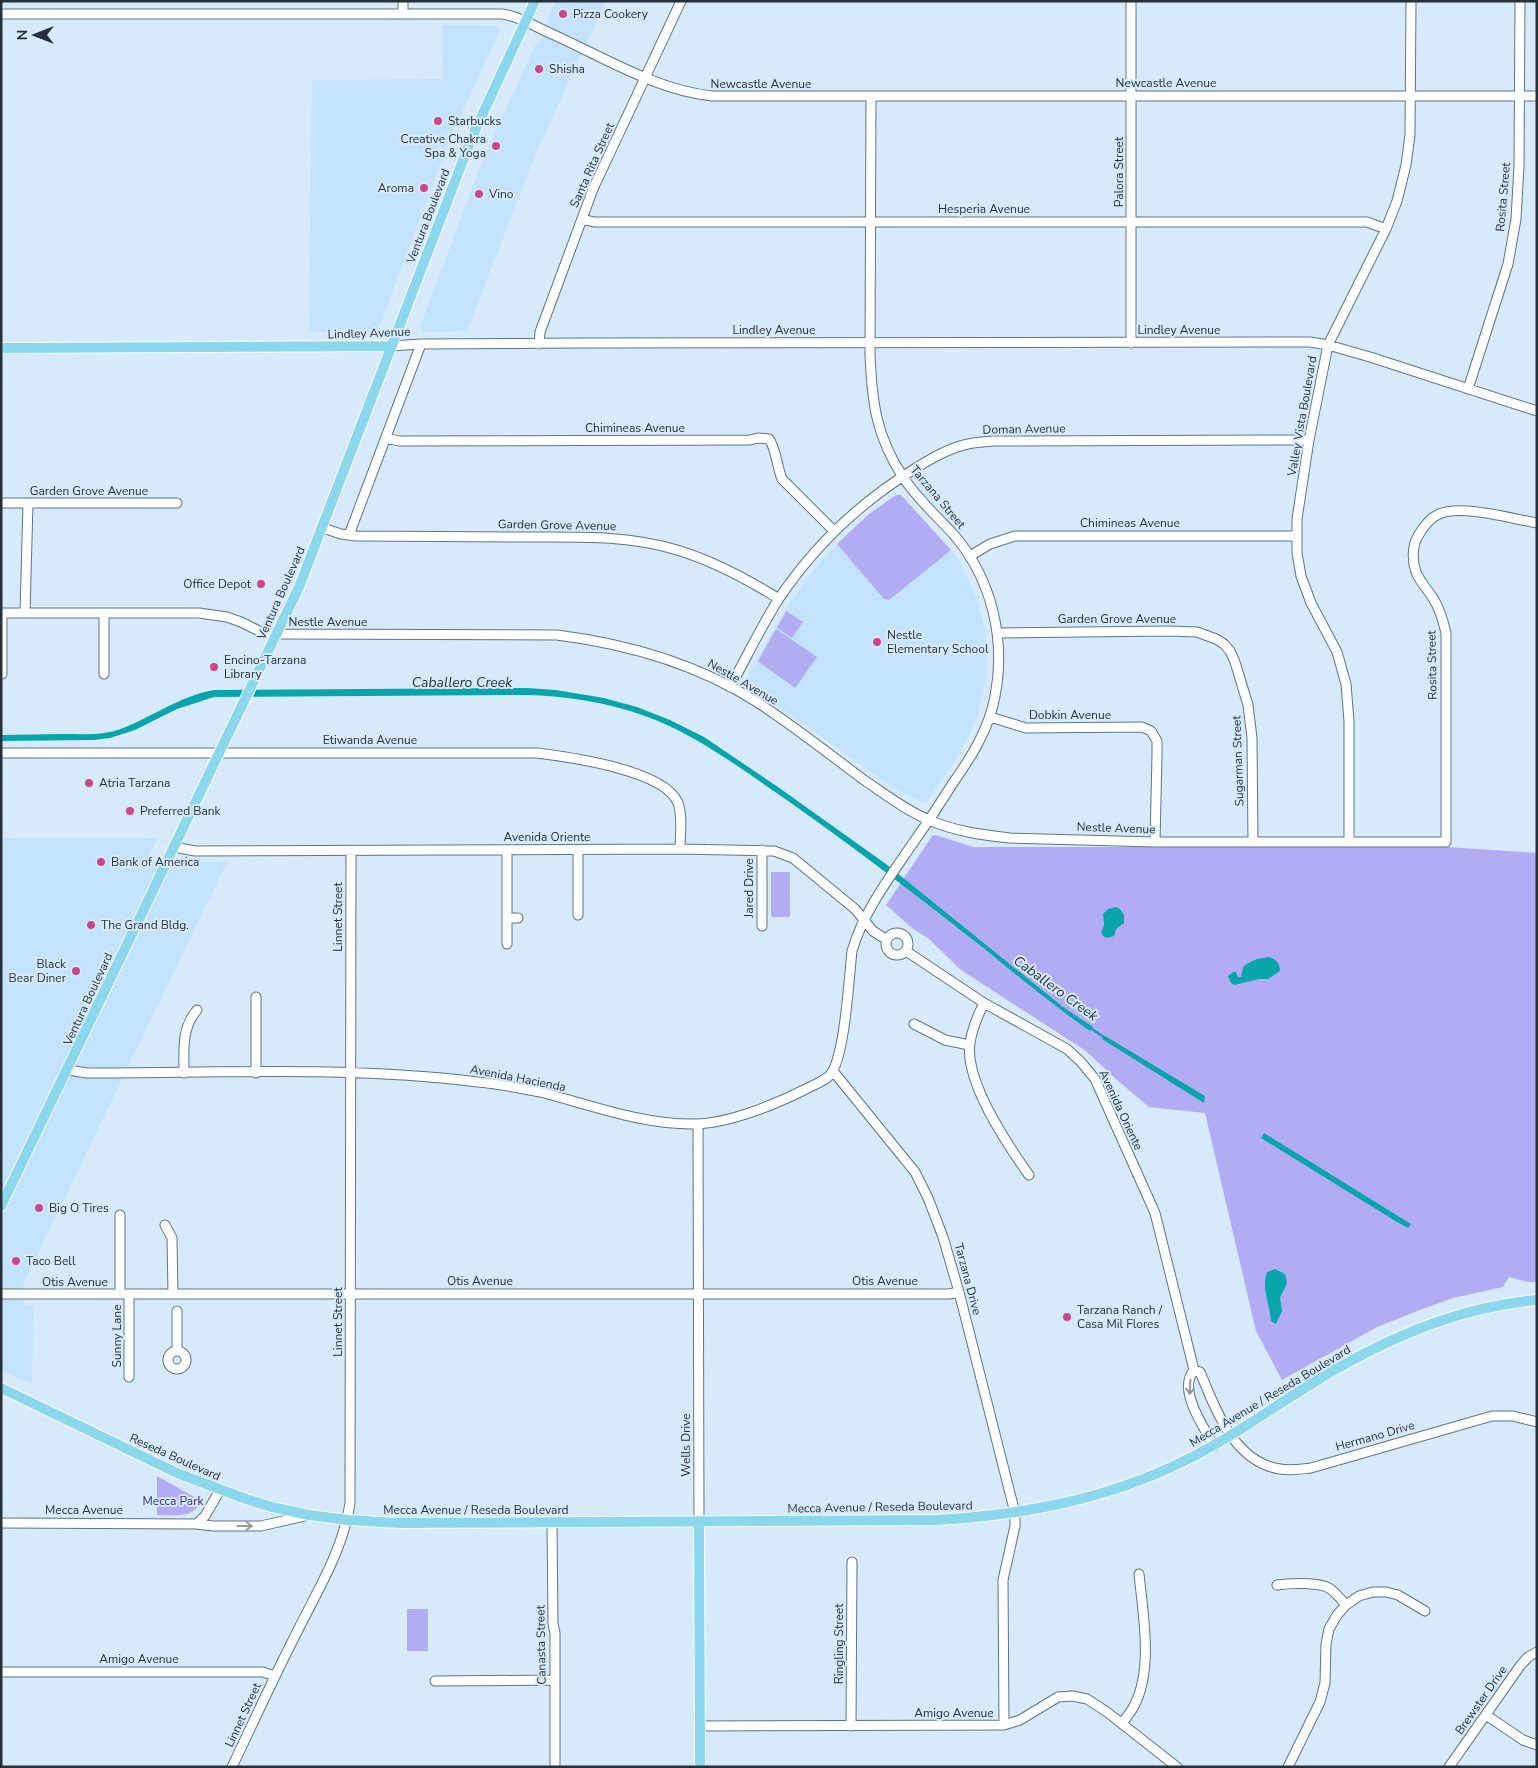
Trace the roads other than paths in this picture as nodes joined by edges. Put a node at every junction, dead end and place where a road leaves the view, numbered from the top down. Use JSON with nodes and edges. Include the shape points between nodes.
{"nodes":[{"id":1,"x":403,"y":1,"type":"edge"},
{"id":2,"x":535,"y":1,"type":"edge"},
{"id":3,"x":681,"y":1,"type":"edge"},
{"id":4,"x":1131,"y":1,"type":"edge"},
{"id":5,"x":1411,"y":1,"type":"edge"},
{"id":6,"x":1520,"y":1,"type":"edge"},
{"id":7,"x":1,"y":14,"type":"edge"},
{"id":8,"x":403,"y":14,"type":"junction"},
{"id":9,"x":524,"y":22,"type":"junction"},
{"id":10,"x":646,"y":78,"type":"junction"},
{"id":11,"x":871,"y":96,"type":"junction"},
{"id":12,"x":1131,"y":96,"type":"junction"},
{"id":13,"x":1411,"y":96,"type":"junction"},
{"id":14,"x":1519,"y":96,"type":"junction"},
{"id":15,"x":1537,"y":96,"type":"edge"},
{"id":16,"x":582,"y":219,"type":"junction"},
{"id":17,"x":870,"y":221,"type":"junction"},
{"id":18,"x":1131,"y":221,"type":"junction"},
{"id":19,"x":1386,"y":229,"type":"junction"},
{"id":20,"x":870,"y":343,"type":"junction"},
{"id":21,"x":1131,"y":343,"type":"junction"},
{"id":22,"x":421,"y":344,"type":"junction"},
{"id":23,"x":538,"y":344,"type":"junction"},
{"id":24,"x":1328,"y":345,"type":"junction"},
{"id":25,"x":391,"y":346,"type":"junction"},
{"id":26,"x":1,"y":348,"type":"edge"},
{"id":27,"x":1468,"y":389,"type":"junction"},
{"id":28,"x":1537,"y":411,"type":"edge"},
{"id":29,"x":386,"y":438,"type":"junction"},
{"id":30,"x":1309,"y":440,"type":"junction"},
{"id":31,"x":902,"y":476,"type":"junction"},
{"id":32,"x":1,"y":503,"type":"edge"},
{"id":33,"x":28,"y":503,"type":"junction"},
{"id":34,"x":177,"y":503,"type":"dead end"},
{"id":35,"x":1537,"y":523,"type":"edge"},
{"id":36,"x":323,"y":528,"type":"junction"},
{"id":37,"x":834,"y":531,"type":"junction"},
{"id":38,"x":349,"y":535,"type":"junction"},
{"id":39,"x":1296,"y":536,"type":"junction"},
{"id":40,"x":970,"y":556,"type":"junction"},
{"id":41,"x":779,"y":599,"type":"junction"},
{"id":42,"x":2,"y":613,"type":"edge"},
{"id":43,"x":25,"y":613,"type":"junction"},
{"id":44,"x":104,"y":613,"type":"junction"},
{"id":45,"x":998,"y":633,"type":"junction"},
{"id":46,"x":278,"y":634,"type":"junction"},
{"id":47,"x":1230,"y":651,"type":"joint"},
{"id":48,"x":2,"y":674,"type":"edge"},
{"id":49,"x":104,"y":674,"type":"dead end"},
{"id":50,"x":730,"y":687,"type":"junction"},
{"id":51,"x":990,"y":718,"type":"junction"},
{"id":52,"x":1,"y":753,"type":"edge"},
{"id":53,"x":220,"y":753,"type":"junction"},
{"id":54,"x":929,"y":820,"type":"junction"},
{"id":55,"x":1155,"y":842,"type":"junction"},
{"id":56,"x":1253,"y":842,"type":"junction"},
{"id":57,"x":1349,"y":842,"type":"junction"},
{"id":58,"x":1446,"y":842,"type":"joint"},
{"id":59,"x":174,"y":847,"type":"junction"},
{"id":60,"x":507,"y":850,"type":"junction"},
{"id":61,"x":578,"y":850,"type":"junction"},
{"id":62,"x":680,"y":850,"type":"junction"},
{"id":63,"x":762,"y":850,"type":"junction"},
{"id":64,"x":351,"y":851,"type":"junction"},
{"id":65,"x":578,"y":915,"type":"dead end"},
{"id":66,"x":507,"y":918,"type":"junction"},
{"id":67,"x":518,"y":918,"type":"dead end"},
{"id":68,"x":865,"y":920,"type":"junction"},
{"id":69,"x":762,"y":926,"type":"dead end"},
{"id":70,"x":887,"y":940,"type":"junction"},
{"id":71,"x":507,"y":944,"type":"dead end"},
{"id":72,"x":906,"y":951,"type":"junction"},
{"id":73,"x":256,"y":997,"type":"dead end"},
{"id":74,"x":984,"y":1003,"type":"junction"},
{"id":75,"x":197,"y":1010,"type":"dead end"},
{"id":76,"x":914,"y":1024,"type":"dead end"},
{"id":77,"x":969,"y":1045,"type":"junction"},
{"id":78,"x":68,"y":1070,"type":"junction"},
{"id":79,"x":833,"y":1071,"type":"junction"},
{"id":80,"x":184,"y":1073,"type":"junction"},
{"id":81,"x":256,"y":1073,"type":"junction"},
{"id":82,"x":351,"y":1073,"type":"junction"},
{"id":83,"x":698,"y":1124,"type":"junction"},
{"id":84,"x":1029,"y":1175,"type":"dead end"},
{"id":85,"x":1,"y":1206,"type":"edge"},
{"id":86,"x":120,"y":1215,"type":"dead end"},
{"id":87,"x":165,"y":1225,"type":"dead end"},
{"id":88,"x":959,"y":1292,"type":"junction"},
{"id":89,"x":173,"y":1293,"type":"junction"},
{"id":90,"x":1,"y":1294,"type":"edge"},
{"id":91,"x":124,"y":1294,"type":"junction"},
{"id":92,"x":351,"y":1294,"type":"junction"},
{"id":93,"x":698,"y":1294,"type":"junction"},
{"id":94,"x":1533,"y":1300,"type":"edge"},
{"id":95,"x":177,"y":1311,"type":"dead end"},
{"id":96,"x":178,"y":1350,"type":"dead end"},
{"id":97,"x":1194,"y":1370,"type":"junction"},
{"id":98,"x":129,"y":1378,"type":"dead end"},
{"id":99,"x":1,"y":1388,"type":"edge"},
{"id":100,"x":1537,"y":1422,"type":"edge"},
{"id":101,"x":1231,"y":1435,"type":"junction"},
{"id":102,"x":1214,"y":1446,"type":"junction"},
{"id":103,"x":220,"y":1490,"type":"junction"},
{"id":104,"x":1015,"y":1514,"type":"junction"},
{"id":105,"x":309,"y":1515,"type":"junction"},
{"id":106,"x":348,"y":1520,"type":"junction"},
{"id":107,"x":699,"y":1521,"type":"junction"},
{"id":108,"x":552,"y":1522,"type":"junction"},
{"id":109,"x":1,"y":1523,"type":"edge"},
{"id":110,"x":196,"y":1524,"type":"junction"},
{"id":111,"x":852,"y":1562,"type":"dead end"},
{"id":112,"x":1139,"y":1574,"type":"dead end"},
{"id":113,"x":1277,"y":1585,"type":"dead end"},
{"id":114,"x":1346,"y":1605,"type":"junction"},
{"id":115,"x":1425,"y":1611,"type":"dead end"},
{"id":116,"x":1537,"y":1652,"type":"edge"},
{"id":117,"x":1,"y":1672,"type":"edge"},
{"id":118,"x":275,"y":1676,"type":"junction"},
{"id":119,"x":434,"y":1680,"type":"dead end"},
{"id":120,"x":555,"y":1680,"type":"junction"},
{"id":121,"x":1486,"y":1715,"type":"junction"},
{"id":122,"x":1122,"y":1724,"type":"junction"},
{"id":123,"x":1004,"y":1725,"type":"junction"},
{"id":124,"x":700,"y":1726,"type":"junction"},
{"id":125,"x":851,"y":1726,"type":"junction"},
{"id":126,"x":1537,"y":1745,"type":"edge"},
{"id":127,"x":232,"y":1767,"type":"edge"},
{"id":128,"x":555,"y":1767,"type":"edge"},
{"id":129,"x":700,"y":1767,"type":"edge"},
{"id":130,"x":1177,"y":1767,"type":"edge"},
{"id":131,"x":1288,"y":1767,"type":"edge"},
{"id":132,"x":1450,"y":1767,"type":"edge"}],
"edges":[{"from":1,"to":8,"type":"street"},
{"from":2,"to":9,"type":"main road","name":"Ventura Boulevard"},
{"from":3,"to":10,"type":"street","name":"Santa Rita Street"},
{"from":4,"to":12,"type":"street","name":"Palora Street"},
{"from":5,"to":13,"type":"street","name":"Valley Vista Boulevard"},
{"from":6,"to":14,"type":"street","name":"Rosita Street"},
{"from":7,"to":8,"type":"street","name":"Newcastle Avenue"},
{"from":8,"to":9,"type":"street","name":"Newcastle Avenue","via":[[502,14]]},
{"from":9,"to":10,"type":"street","name":"Newcastle Avenue"},
{"from":9,"to":25,"type":"main road","name":"Ventura Boulevard","via":[[472,137]]},
{"from":10,"to":11,"type":"street","name":"Newcastle Avenue","via":[[673,89],[712,96]]},
{"from":10,"to":16,"type":"street","name":"Santa Rita Street"},
{"from":11,"to":12,"type":"street","name":"Newcastle Avenue"},
{"from":11,"to":17,"type":"street","name":"Tarzana Street"},
{"from":12,"to":13,"type":"street","name":"Newcastle Avenue"},
{"from":12,"to":18,"type":"street","name":"Palora Street"},
{"from":13,"to":14,"type":"street","name":"Newcastle Avenue"},
{"from":13,"to":19,"type":"street","name":"Valley Vista Boulevard","via":[[1406,165]]},
{"from":14,"to":15,"type":"street","name":"Newcastle Avenue"},
{"from":14,"to":27,"type":"street","name":"Rosita Street","via":[[1519,166],[1510,255]]},
{"from":16,"to":17,"type":"street","name":"Hesperia Avenue","via":[[594,222]]},
{"from":16,"to":23,"type":"street","name":"Santa Rita Street"},
{"from":17,"to":18,"type":"street","name":"Hesperia Avenue"},
{"from":17,"to":20,"type":"street","name":"Tarzana Street"},
{"from":18,"to":19,"type":"street","name":"Hesperia Avenue","via":[[1367,222]]},
{"from":18,"to":21,"type":"street","name":"Palora Street"},
{"from":19,"to":24,"type":"street","name":"Valley Vista Boulevard"},
{"from":20,"to":21,"type":"street","name":"Lindley Avenue"},
{"from":20,"to":23,"type":"street","name":"Lindley Avenue"},
{"from":20,"to":31,"type":"street","name":"Tarzana Street","via":[[871,392],[877,424]]},
{"from":21,"to":24,"type":"street","name":"Lindley Avenue","via":[[1310,342]]},
{"from":22,"to":23,"type":"street","name":"Lindley Avenue"},
{"from":22,"to":25,"type":"street","name":"Lindley Avenue"},
{"from":22,"to":29,"type":"street"},
{"from":24,"to":27,"type":"street","name":"Lindley Avenue"},
{"from":24,"to":30,"type":"street","name":"Valley Vista Boulevard"},
{"from":25,"to":26,"type":"main road","name":"Lindley Avenue"},
{"from":25,"to":36,"type":"main road","name":"Ventura Boulevard"},
{"from":27,"to":28,"type":"street","name":"Lindley Avenue"},
{"from":29,"to":37,"type":"street","name":"Chimineas Avenue","via":[[399,441],[769,439],[782,479]]},
{"from":29,"to":38,"type":"street"},
{"from":30,"to":31,"type":"street","name":"Doman Avenue","via":[[994,441],[968,444],[938,454]]},
{"from":30,"to":39,"type":"street","name":"Valley Vista Boulevard"},
{"from":31,"to":37,"type":"street","name":"Doman Avenue"},
{"from":31,"to":40,"type":"street","name":"Tarzana Street"},
{"from":32,"to":33,"type":"street","name":"Garden Grove Avenue"},
{"from":33,"to":34,"type":"street","name":"Garden Grove Avenue"},
{"from":33,"to":43,"type":"street"},
{"from":35,"to":58,"type":"street","name":"Rosita Street","via":[[1459,510],[1439,514],[1424,526],[1415,541],[1416,571],[1434,599],[1446,633]]},
{"from":36,"to":38,"type":"street","name":"Garden Grove Avenue"},
{"from":36,"to":46,"type":"main road","name":"Ventura Boulevard"},
{"from":37,"to":41,"type":"street","name":"Doman Avenue","via":[[805,562]]},
{"from":38,"to":41,"type":"street","name":"Garden Grove Avenue","via":[[597,537],[639,541],[708,560]]},
{"from":39,"to":40,"type":"street","name":"Chimineas Avenue","via":[[1015,536],[990,544]]},
{"from":39,"to":57,"type":"street","name":"Valley Vista Boulevard","via":[[1301,576],[1311,603],[1337,652],[1346,684]]},
{"from":40,"to":45,"type":"street","name":"Tarzana Street","via":[[988,596]]},
{"from":41,"to":50,"type":"street","name":"Doman Avenue"},
{"from":42,"to":43,"type":"street","name":"Nestle Avenue"},
{"from":42,"to":48,"type":"street"},
{"from":43,"to":44,"type":"street","name":"Nestle Avenue"},
{"from":44,"to":46,"type":"street","name":"Nestle Avenue","via":[[212,614],[261,632]]},
{"from":44,"to":49,"type":"street"},
{"from":45,"to":47,"type":"street","name":"Garden Grove Avenue","via":[[1197,632],[1216,640]]},
{"from":45,"to":51,"type":"street","name":"Tarzana Street","via":[[999,671]]},
{"from":46,"to":50,"type":"street","name":"Nestle Avenue","via":[[557,635],[634,648],[678,663]]},
{"from":46,"to":53,"type":"main road","name":"Ventura Boulevard"},
{"from":47,"to":56,"type":"street","name":"Sugarman Street","via":[[1248,705],[1252,738]]},
{"from":50,"to":54,"type":"street","name":"Nestle Avenue","via":[[896,802]]},
{"from":51,"to":54,"type":"street","name":"Tarzana Street","via":[[970,759]]},
{"from":51,"to":55,"type":"street","name":"Dobkin Avenue","via":[[1026,728],[1142,727],[1151,731],[1157,741]]},
{"from":52,"to":53,"type":"street","name":"Etiwanda Avenue"},
{"from":53,"to":59,"type":"main road","name":"Ventura Boulevard"},
{"from":53,"to":62,"type":"street","name":"Etiwanda Avenue","via":[[537,753],[570,757],[655,781],[671,792],[680,812]]},
{"from":54,"to":55,"type":"street","name":"Nestle Avenue","via":[[971,832],[1010,838]]},
{"from":54,"to":68,"type":"street","name":"Tarzana Street"},
{"from":55,"to":56,"type":"street","name":"Nestle Avenue"},
{"from":56,"to":57,"type":"street","name":"Nestle Avenue"},
{"from":57,"to":58,"type":"street","name":"Nestle Avenue"},
{"from":59,"to":64,"type":"street","name":"Avenida Oriente","via":[[195,850]]},
{"from":59,"to":78,"type":"main road","name":"Ventura Boulevard"},
{"from":60,"to":61,"type":"street","name":"Avenida Oriente"},
{"from":60,"to":64,"type":"street","name":"Avenida Oriente"},
{"from":60,"to":66,"type":"street"},
{"from":61,"to":62,"type":"street","name":"Avenida Oriente"},
{"from":61,"to":65,"type":"street"},
{"from":62,"to":63,"type":"street","name":"Avenida Oriente"},
{"from":63,"to":68,"type":"street","name":"Avenida Oriente","via":[[793,858]]},
{"from":63,"to":69,"type":"street","name":"Jared Drive"},
{"from":64,"to":82,"type":"street","name":"Linnet Street"},
{"from":66,"to":67,"type":"street"},
{"from":66,"to":71,"type":"street"},
{"from":68,"to":70,"type":"street","name":"Avenida Oriente","via":[[873,931]]},
{"from":68,"to":79,"type":"street","via":[[852,951],[841,1045]]},
{"from":70,"to":72,"type":"street","name":"Avenida Oriente","via":[[887,949],[892,954],[901,955]]},
{"from":70,"to":72,"type":"street","name":"Avenida Oriente","via":[[896,933],[903,935],[908,944]]},
{"from":72,"to":74,"type":"street","name":"Avenida Oriente"},
{"from":73,"to":81,"type":"street"},
{"from":74,"to":77,"type":"street"},
{"from":74,"to":97,"type":"street","name":"Avenida Oriente","via":[[1066,1049],[1095,1079],[1154,1213]]},
{"from":75,"to":80,"type":"street","via":[[184,1037]]},
{"from":76,"to":77,"type":"street","via":[[945,1040]]},
{"from":77,"to":84,"type":"street","via":[[970,1065],[976,1083],[1004,1141]]},
{"from":78,"to":80,"type":"street","name":"Avenida Hacienda","via":[[87,1073]]},
{"from":78,"to":85,"type":"main road","name":"Ventura Boulevard"},
{"from":79,"to":83,"type":"street","name":"Avenida Hacienda","via":[[828,1078],[772,1104],[745,1114]]},
{"from":79,"to":88,"type":"street","name":"Tarzana Drive","via":[[915,1172],[943,1237]]},
{"from":80,"to":81,"type":"street","name":"Avenida Hacienda"},
{"from":81,"to":82,"type":"street","name":"Avenida Hacienda"},
{"from":82,"to":83,"type":"street","name":"Avenida Hacienda","via":[[482,1082],[538,1092],[645,1120]]},
{"from":82,"to":92,"type":"street","name":"Linnet Street"},
{"from":83,"to":93,"type":"street","name":"Wells Drive"},
{"from":86,"to":91,"type":"street","name":"Sunny Lane"},
{"from":87,"to":89,"type":"street","via":[[172,1238]]},
{"from":88,"to":93,"type":"street","name":"Otis Avenue"},
{"from":88,"to":104,"type":"street","name":"Tarzana Drive"},
{"from":89,"to":91,"type":"street","name":"Otis Avenue"},
{"from":89,"to":92,"type":"street","name":"Otis Avenue"},
{"from":90,"to":91,"type":"street","name":"Otis Avenue"},
{"from":91,"to":98,"type":"street","name":"Sunny Lane"},
{"from":92,"to":93,"type":"street","name":"Otis Avenue"},
{"from":92,"to":106,"type":"street","name":"Linnet Street"},
{"from":93,"to":107,"type":"street","name":"Wells Drive"},
{"from":94,"to":101,"type":"main road","name":"Mecca Avenue / Reseda Boulevard","via":[[1435,1322],[1376,1348],[1344,1364]]},
{"from":95,"to":96,"type":"street"},
{"from":97,"to":101,"type":"street","name":"Avenida Oriente","via":[[1200,1372]]},
{"from":97,"to":102,"type":"street","name":"Avenida Oriente","one_way":true,"via":[[1189,1394]]},
{"from":99,"to":103,"type":"main road","name":"Reseda Boulevard","via":[[177,1473]]},
{"from":100,"to":101,"type":"street","name":"Hermano Drive","via":[[1513,1416],[1492,1416],[1311,1468],[1293,1470],[1261,1463],[1242,1449]]},
{"from":101,"to":102,"type":"main road","name":"Mecca Avenue / Reseda Boulevard"},
{"from":102,"to":104,"type":"main road","name":"Mecca Avenue / Reseda Boulevard","via":[[1117,1490]]},
{"from":103,"to":105,"type":"main road","name":"Reseda Boulevard"},
{"from":103,"to":110,"type":"street","via":[[205,1516]]},
{"from":104,"to":107,"type":"main road","name":"Mecca Avenue / Reseda Boulevard","via":[[936,1520]]},
{"from":104,"to":123,"type":"street","name":"Tarzana Drive","via":[[1003,1580]]},
{"from":105,"to":106,"type":"main road","name":"Reseda Boulevard"},
{"from":110,"to":105,"type":"street","name":"Mecca Avenue","one_way":true,"via":[[261,1526]]},
{"from":106,"to":108,"type":"main road","name":"Mecca Avenue / Reseda Boulevard"},
{"from":106,"to":118,"type":"street","name":"Linnet Street","via":[[341,1544]]},
{"from":107,"to":108,"type":"main road","name":"Mecca Avenue / Reseda Boulevard"},
{"from":107,"to":124,"type":"main road","name":"Wells Drive"},
{"from":108,"to":120,"type":"street","name":"Canasta Street"},
{"from":109,"to":110,"type":"street","name":"Mecca Avenue"},
{"from":111,"to":125,"type":"street","name":"Ringling Street"},
{"from":112,"to":122,"type":"street","via":[[1145,1636],[1144,1672],[1135,1705]]},
{"from":113,"to":114,"type":"street","via":[[1323,1586],[1331,1589]]},
{"from":114,"to":115,"type":"street","via":[[1359,1596],[1386,1592],[1398,1595]]},
{"from":114,"to":131,"type":"street","via":[[1329,1629],[1325,1683],[1320,1702]]},
{"from":116,"to":121,"type":"street","name":"Brewster Drive","via":[[1520,1666]]},
{"from":117,"to":118,"type":"street","name":"Amigo Avenue","via":[[263,1672]]},
{"from":118,"to":127,"type":"street","name":"Linnet Street"},
{"from":119,"to":120,"type":"street"},
{"from":120,"to":128,"type":"street","name":"Canasta Street"},
{"from":121,"to":126,"type":"street","via":[[1523,1740]]},
{"from":121,"to":132,"type":"street","name":"Brewster Drive"},
{"from":122,"to":123,"type":"street","name":"Amigo Avenue","via":[[1087,1699],[1073,1696],[1058,1697],[1020,1720]]},
{"from":122,"to":130,"type":"street","name":"Amigo Avenue"},
{"from":123,"to":125,"type":"street","name":"Amigo Avenue"},
{"from":124,"to":125,"type":"street","name":"Amigo Avenue"},
{"from":124,"to":129,"type":"main road","name":"Wells Drive"}]}
